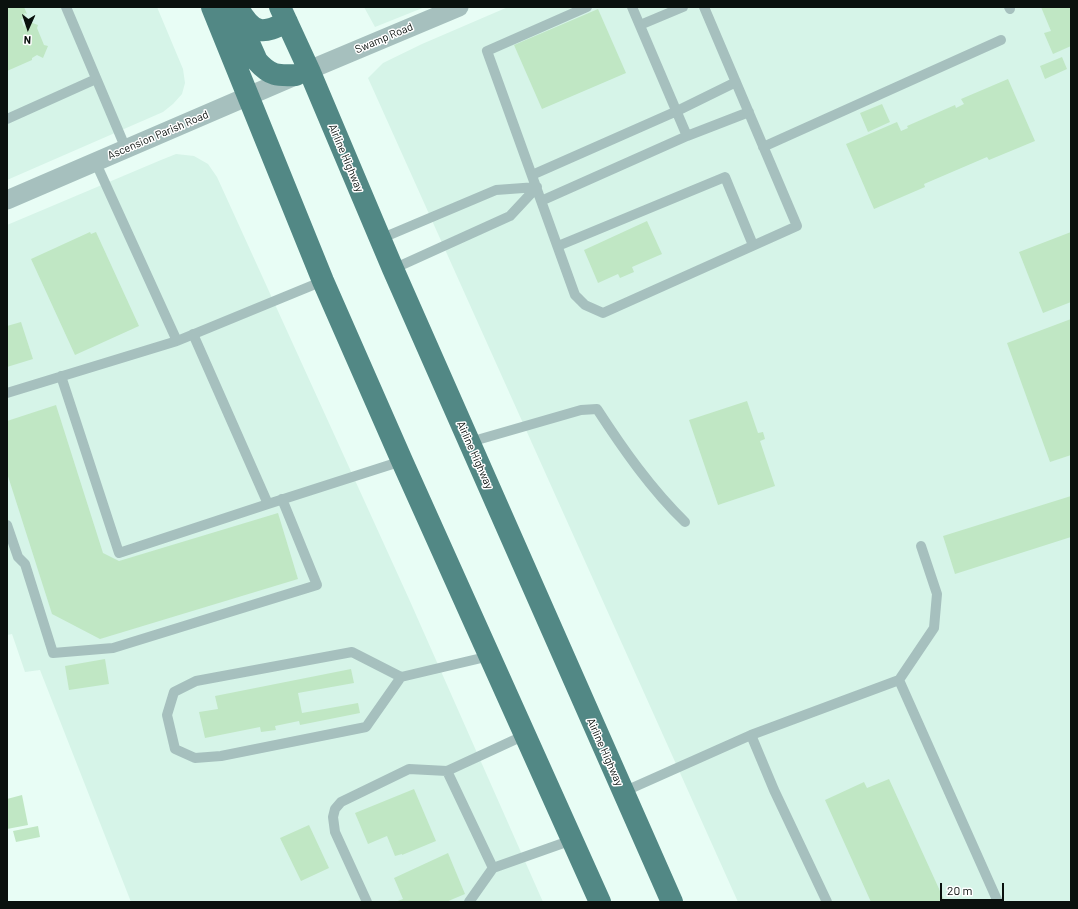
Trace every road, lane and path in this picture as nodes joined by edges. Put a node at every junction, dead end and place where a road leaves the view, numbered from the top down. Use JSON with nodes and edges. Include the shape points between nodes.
{"nodes":[{"id":1,"x":66,"y":7,"type":"edge"},
{"id":2,"x":212,"y":7,"type":"edge"},
{"id":3,"x":233,"y":7,"type":"edge"},
{"id":4,"x":238,"y":7,"type":"edge"},
{"id":5,"x":459,"y":7,"type":"edge"},
{"id":6,"x":587,"y":7,"type":"edge"},
{"id":7,"x":632,"y":7,"type":"edge"},
{"id":8,"x":683,"y":7,"type":"edge"},
{"id":9,"x":704,"y":7,"type":"edge"},
{"id":10,"x":284,"y":14,"type":"edge"},
{"id":11,"x":640,"y":25,"type":"junction"},
{"id":12,"x":1001,"y":40,"type":"dead end"},
{"id":13,"x":303,"y":72,"type":"junction"},
{"id":14,"x":96,"y":79,"type":"junction"},
{"id":15,"x":736,"y":82,"type":"junction"},
{"id":16,"x":249,"y":96,"type":"junction"},
{"id":17,"x":677,"y":111,"type":"junction"},
{"id":18,"x":749,"y":112,"type":"junction"},
{"id":19,"x":7,"y":119,"type":"edge"},
{"id":20,"x":687,"y":136,"type":"junction"},
{"id":21,"x":763,"y":146,"type":"junction"},
{"id":22,"x":126,"y":149,"type":"junction"},
{"id":23,"x":95,"y":161,"type":"junction"},
{"id":24,"x":532,"y":175,"type":"junction"},
{"id":25,"x":536,"y":187,"type":"junction"},
{"id":26,"x":7,"y":200,"type":"edge"},
{"id":27,"x":541,"y":201,"type":"junction"},
{"id":28,"x":380,"y":239,"type":"junction"},
{"id":29,"x":753,"y":245,"type":"junction"},
{"id":30,"x":558,"y":246,"type":"junction"},
{"id":31,"x":393,"y":269,"type":"junction"},
{"id":32,"x":323,"y":281,"type":"junction"},
{"id":33,"x":192,"y":334,"type":"junction"},
{"id":34,"x":177,"y":341,"type":"junction"},
{"id":35,"x":60,"y":376,"type":"junction"},
{"id":36,"x":7,"y":393,"type":"edge"},
{"id":37,"x":470,"y":442,"type":"junction"},
{"id":38,"x":402,"y":461,"type":"junction"},
{"id":39,"x":282,"y":499,"type":"junction"},
{"id":40,"x":268,"y":504,"type":"junction"},
{"id":41,"x":685,"y":522,"type":"dead end"},
{"id":42,"x":7,"y":525,"type":"edge"},
{"id":43,"x":922,"y":546,"type":"dead end"},
{"id":44,"x":490,"y":656,"type":"junction"},
{"id":45,"x":401,"y":677,"type":"junction"},
{"id":46,"x":899,"y":680,"type":"junction"},
{"id":47,"x":525,"y":735,"type":"junction"},
{"id":48,"x":751,"y":735,"type":"junction"},
{"id":49,"x":447,"y":771,"type":"junction"},
{"id":50,"x":623,"y":792,"type":"junction"},
{"id":51,"x":572,"y":840,"type":"junction"},
{"id":52,"x":493,"y":868,"type":"junction"},
{"id":53,"x":367,"y":902,"type":"edge"},
{"id":54,"x":470,"y":902,"type":"edge"},
{"id":55,"x":600,"y":902,"type":"edge"},
{"id":56,"x":672,"y":902,"type":"edge"},
{"id":57,"x":827,"y":902,"type":"edge"},
{"id":58,"x":998,"y":902,"type":"edge"}],
"edges":[{"from":1,"to":14,"type":"lane"},
{"from":2,"to":16,"type":"highway"},
{"from":3,"to":13,"type":"highway","via":[[264,69],[283,76]]},
{"from":4,"to":10,"type":"highway","via":[[247,22],[258,30],[271,30]]},
{"from":5,"to":13,"type":"street","name":"Swamp Road"},
{"from":6,"to":24,"type":"lane","via":[[487,51]]},
{"from":7,"to":11,"type":"lane"},
{"from":8,"to":11,"type":"lane"},
{"from":9,"to":15,"type":"lane"},
{"from":10,"to":13,"type":"highway","name":"Airline Highway"},
{"from":11,"to":17,"type":"lane"},
{"from":12,"to":21,"type":"lane"},
{"from":13,"to":16,"type":"street","name":"Ascension Parish Road"},
{"from":13,"to":28,"type":"highway","name":"Airline Highway"},
{"from":14,"to":19,"type":"lane"},
{"from":14,"to":22,"type":"lane"},
{"from":15,"to":17,"type":"lane"},
{"from":15,"to":18,"type":"lane"},
{"from":16,"to":22,"type":"street","name":"Ascension Parish Road"},
{"from":16,"to":32,"type":"highway"},
{"from":17,"to":20,"type":"lane"},
{"from":17,"to":24,"type":"lane"},
{"from":18,"to":20,"type":"lane"},
{"from":18,"to":21,"type":"lane"},
{"from":20,"to":27,"type":"lane"},
{"from":21,"to":29,"type":"lane","via":[[797,226]]},
{"from":22,"to":23,"type":"street","name":"Ascension Parish Road"},
{"from":23,"to":26,"type":"street","name":"Ascension Parish Road"},
{"from":23,"to":34,"type":"lane"},
{"from":24,"to":25,"type":"lane"},
{"from":25,"to":27,"type":"lane"},
{"from":25,"to":28,"type":"lane","via":[[496,190]]},
{"from":25,"to":31,"type":"lane","via":[[510,216]]},
{"from":27,"to":30,"type":"lane"},
{"from":28,"to":31,"type":"highway","name":"Airline Highway"},
{"from":29,"to":30,"type":"lane","via":[[603,313],[585,305],[575,295]]},
{"from":29,"to":30,"type":"lane","via":[[725,177]]},
{"from":31,"to":37,"type":"highway","name":"Airline Highway"},
{"from":32,"to":33,"type":"lane"},
{"from":32,"to":38,"type":"highway"},
{"from":33,"to":34,"type":"lane"},
{"from":33,"to":40,"type":"lane"},
{"from":34,"to":35,"type":"lane"},
{"from":35,"to":36,"type":"lane"},
{"from":35,"to":40,"type":"lane","via":[[119,553]]},
{"from":37,"to":41,"type":"lane","via":[[581,410],[597,409],[629,457]]},
{"from":37,"to":50,"type":"highway","name":"Airline Highway"},
{"from":38,"to":39,"type":"lane"},
{"from":38,"to":44,"type":"highway"},
{"from":39,"to":40,"type":"lane"},
{"from":39,"to":42,"type":"lane","via":[[317,585],[113,648],[52,653],[25,564],[18,557]]},
{"from":43,"to":46,"type":"lane","via":[[937,594],[934,628]]},
{"from":44,"to":45,"type":"lane"},
{"from":44,"to":47,"type":"highway"},
{"from":45,"to":45,"type":"lane","via":[[352,652],[196,681],[174,692],[167,715],[174,749],[195,758],[221,756],[366,728]]},
{"from":46,"to":48,"type":"lane"},
{"from":46,"to":58,"type":"lane"},
{"from":47,"to":49,"type":"lane"},
{"from":47,"to":51,"type":"highway"},
{"from":48,"to":50,"type":"lane"},
{"from":48,"to":57,"type":"lane"},
{"from":49,"to":52,"type":"lane"},
{"from":49,"to":53,"type":"lane","via":[[409,769],[341,802],[335,809],[335,832]]},
{"from":50,"to":56,"type":"highway","name":"Airline Highway"},
{"from":51,"to":52,"type":"lane"},
{"from":51,"to":55,"type":"highway"},
{"from":52,"to":54,"type":"lane"}]}
